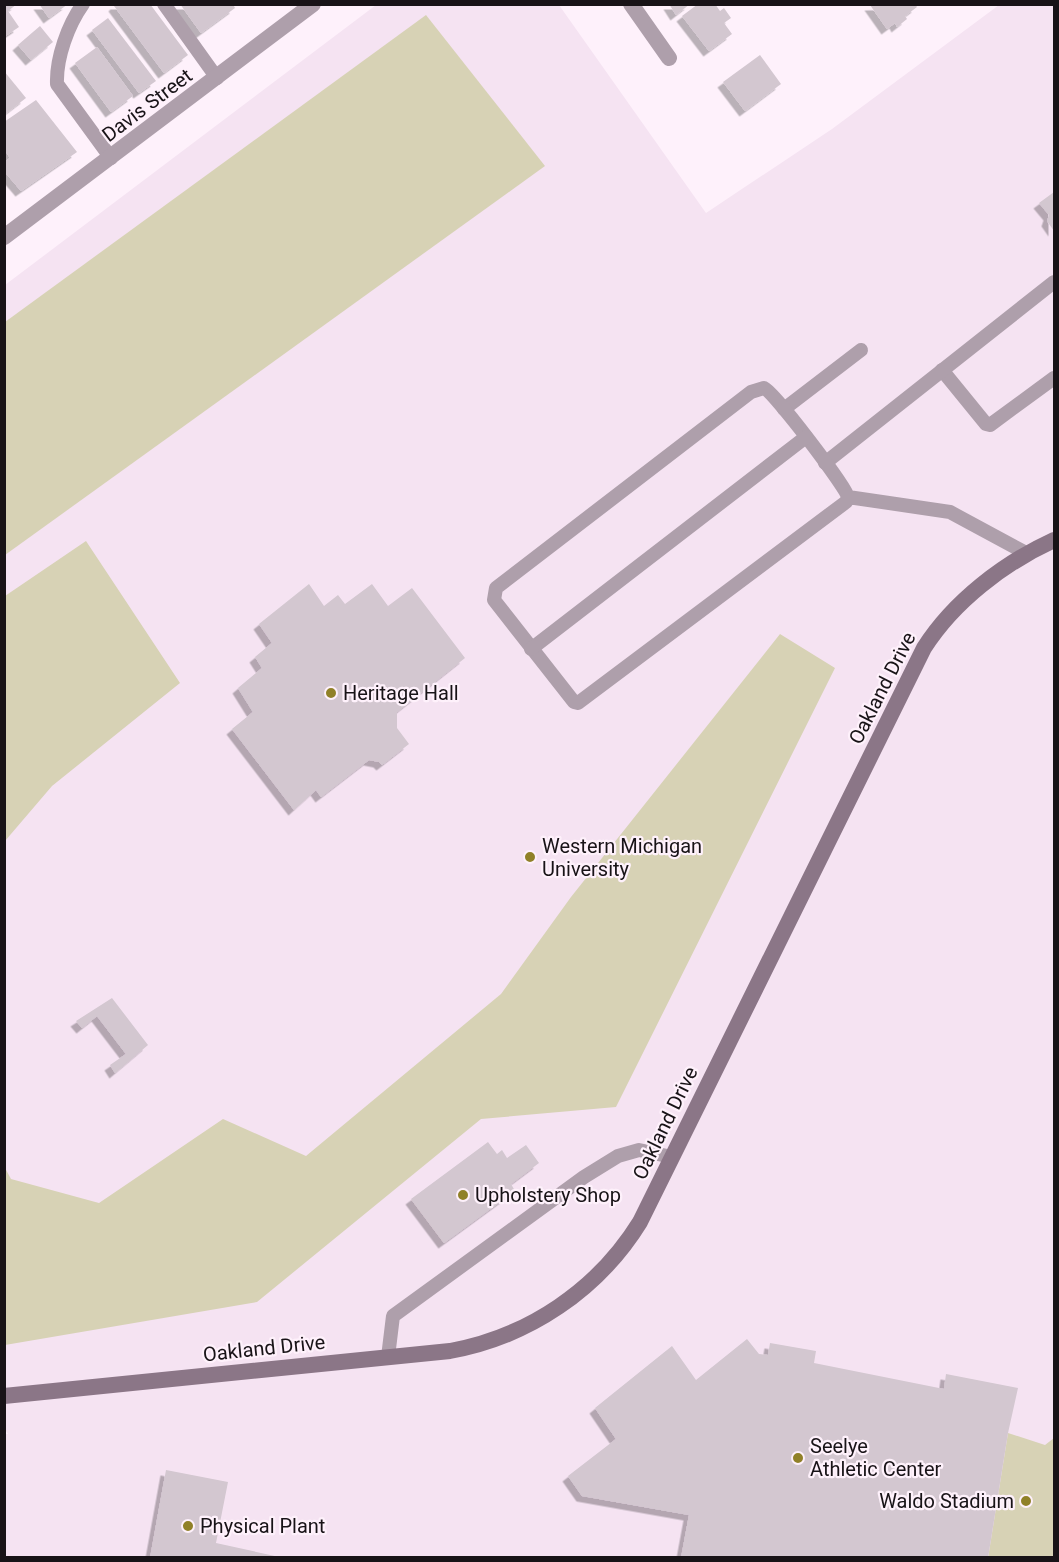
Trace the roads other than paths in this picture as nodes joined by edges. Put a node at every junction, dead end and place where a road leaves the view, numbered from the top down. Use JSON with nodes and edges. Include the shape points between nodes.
{"nodes":[{"id":1,"x":83,"y":4,"type":"edge"},
{"id":2,"x":164,"y":4,"type":"edge"},
{"id":3,"x":313,"y":4,"type":"edge"},
{"id":4,"x":631,"y":4,"type":"edge"},
{"id":5,"x":669,"y":58,"type":"dead end"},
{"id":6,"x":217,"y":78,"type":"junction"},
{"id":7,"x":111,"y":158,"type":"junction"},
{"id":8,"x":5,"y":236,"type":"edge"},
{"id":9,"x":1054,"y":282,"type":"edge"},
{"id":10,"x":861,"y":350,"type":"dead end"},
{"id":11,"x":942,"y":370,"type":"junction"},
{"id":12,"x":1054,"y":378,"type":"edge"},
{"id":13,"x":784,"y":409,"type":"junction"},
{"id":14,"x":806,"y":437,"type":"junction"},
{"id":15,"x":825,"y":463,"type":"junction"},
{"id":16,"x":848,"y":497,"type":"junction"},
{"id":17,"x":1054,"y":540,"type":"edge"},
{"id":18,"x":1026,"y":553,"type":"junction"},
{"id":19,"x":531,"y":649,"type":"junction"},
{"id":20,"x":672,"y":1157,"type":"junction"},
{"id":21,"x":388,"y":1357,"type":"junction"},
{"id":22,"x":4,"y":1396,"type":"edge"}],
"edges":[{"from":1,"to":7,"type":"lane","via":[[74,18],[56,71],[57,84]]},
{"from":2,"to":6,"type":"lane"},
{"from":3,"to":6,"type":"street","name":"Davis Street"},
{"from":4,"to":5,"type":"street"},
{"from":6,"to":7,"type":"street","name":"Davis Street"},
{"from":7,"to":8,"type":"street","name":"Davis Street"},
{"from":9,"to":11,"type":"lane"},
{"from":10,"to":13,"type":"lane"},
{"from":11,"to":12,"type":"lane","via":[[990,425]]},
{"from":11,"to":15,"type":"lane"},
{"from":13,"to":14,"type":"lane"},
{"from":13,"to":19,"type":"lane","via":[[770,390],[752,392],[496,588],[496,605]]},
{"from":14,"to":15,"type":"lane"},
{"from":14,"to":19,"type":"lane"},
{"from":15,"to":16,"type":"lane"},
{"from":16,"to":18,"type":"lane","via":[[950,513]]},
{"from":16,"to":19,"type":"lane","via":[[578,703]]},
{"from":17,"to":18,"type":"main road","name":"Oakland Drive"},
{"from":18,"to":20,"type":"main road","name":"Oakland Drive","via":[[958,606],[924,648]]},
{"from":20,"to":21,"type":"main road","name":"Oakland Drive","via":[[624,1249],[570,1299],[524,1329],[480,1346]]},
{"from":20,"to":21,"type":"lane","via":[[639,1149],[618,1156],[584,1177],[393,1316]]},
{"from":21,"to":22,"type":"main road","name":"Oakland Drive"}]}
